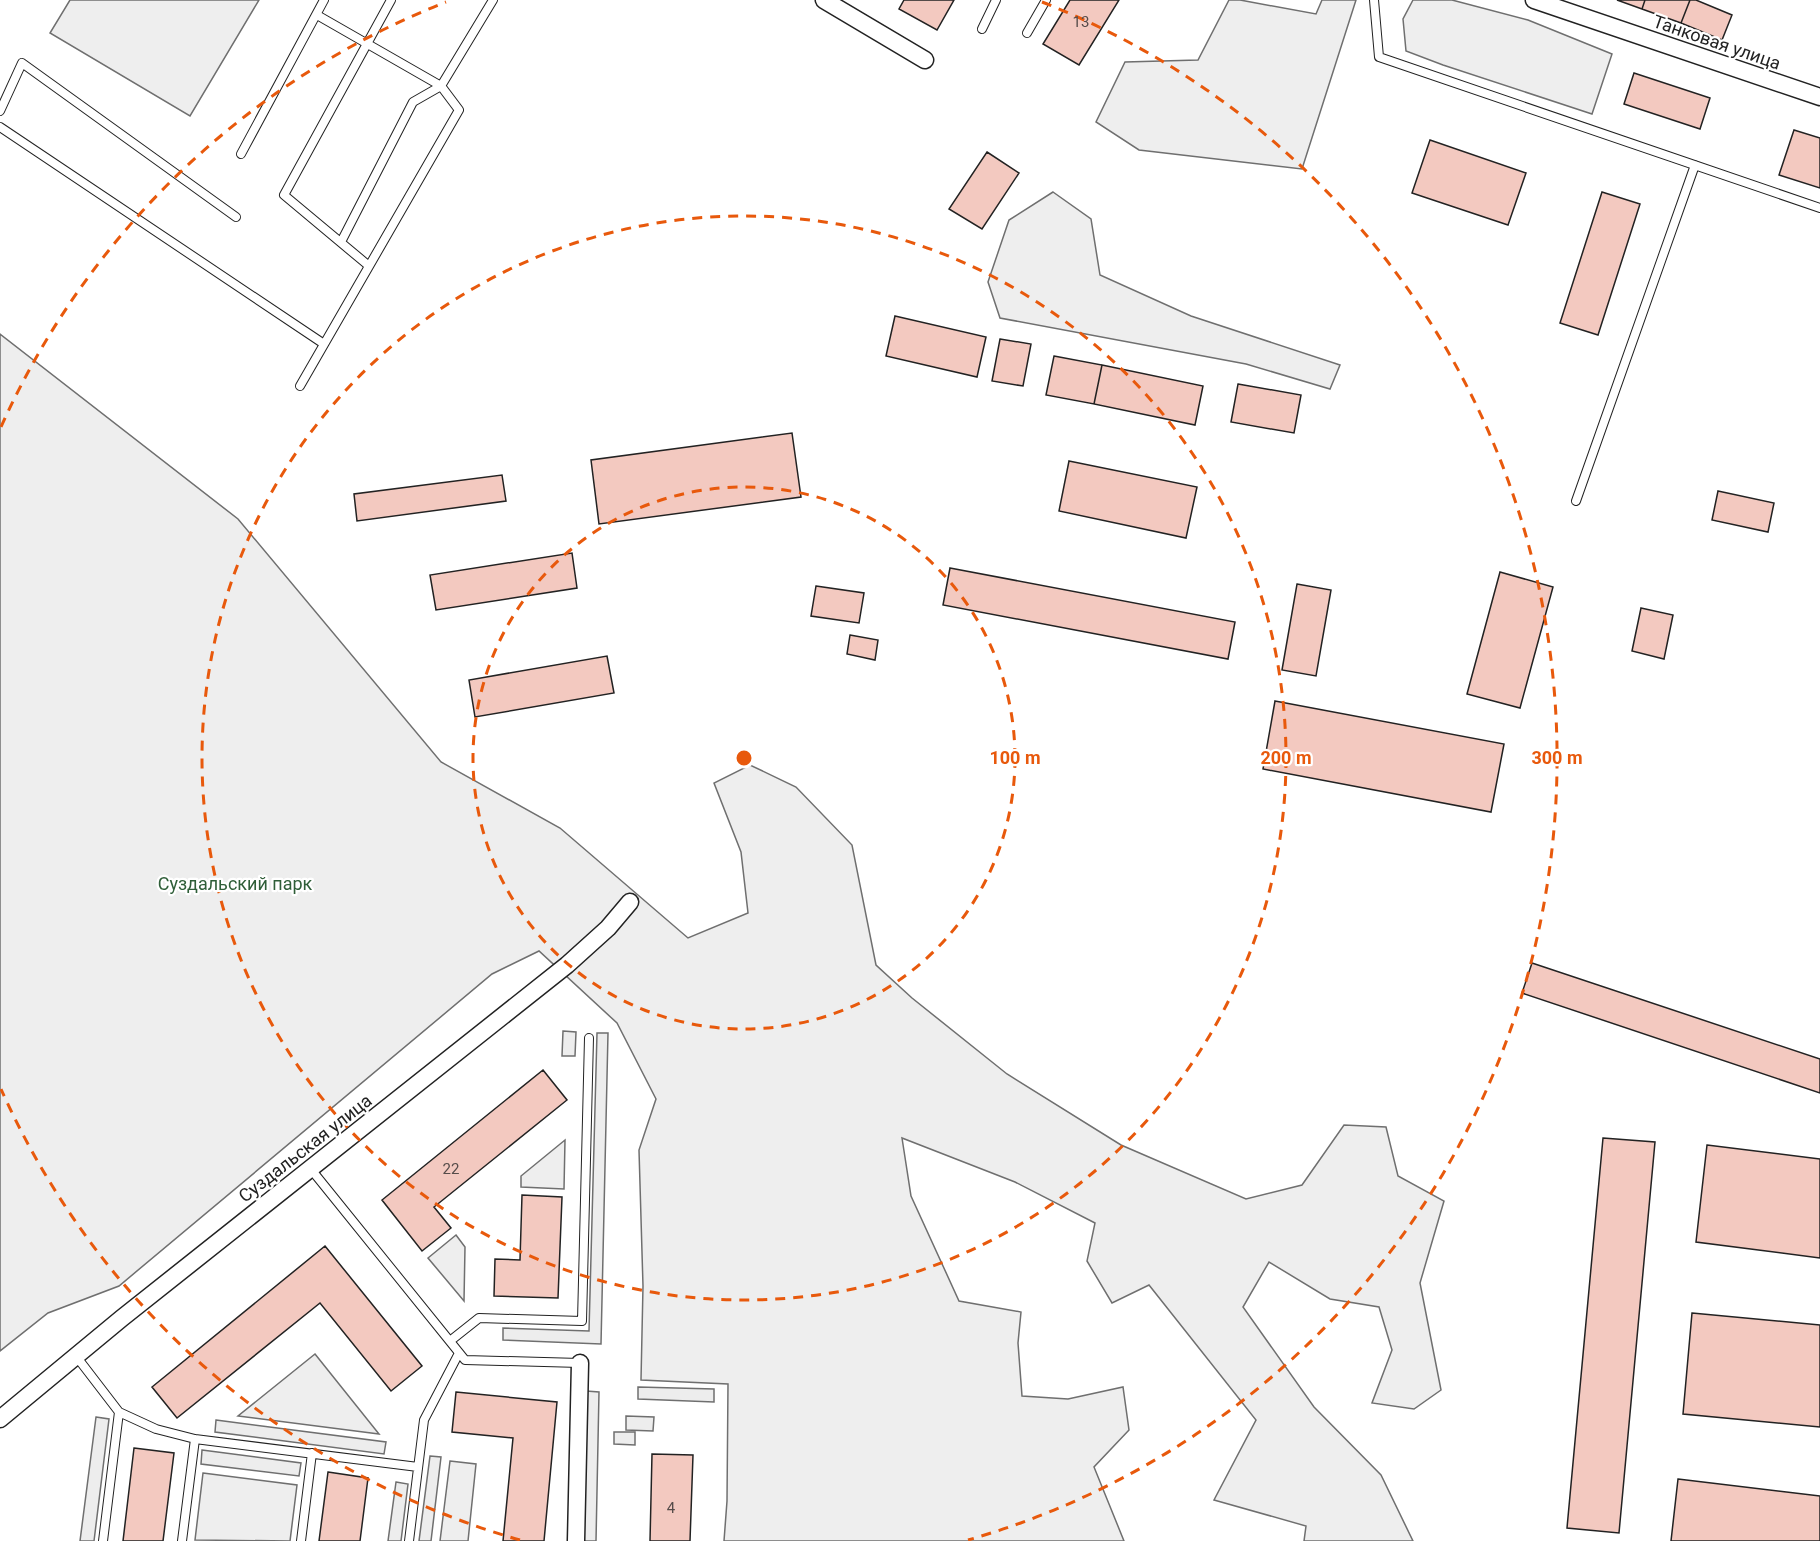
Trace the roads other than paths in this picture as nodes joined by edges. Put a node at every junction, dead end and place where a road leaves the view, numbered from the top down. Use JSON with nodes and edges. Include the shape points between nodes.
{"nodes":[{"id":1,"x":324,"y":0,"type":"edge"},
{"id":2,"x":391,"y":0,"type":"edge"},
{"id":3,"x":493,"y":0,"type":"edge"},
{"id":4,"x":824,"y":0,"type":"edge"},
{"id":5,"x":996,"y":0,"type":"edge"},
{"id":6,"x":1046,"y":0,"type":"edge"},
{"id":7,"x":1374,"y":0,"type":"edge"},
{"id":8,"x":1534,"y":0,"type":"edge"},
{"id":9,"x":316,"y":15,"type":"junction"},
{"id":10,"x":982,"y":29,"type":"dead end"},
{"id":11,"x":1027,"y":33,"type":"dead end"},
{"id":12,"x":367,"y":44,"type":"junction"},
{"id":13,"x":925,"y":60,"type":"dead end"},
{"id":14,"x":441,"y":86,"type":"junction"},
{"id":15,"x":1820,"y":97,"type":"edge"},
{"id":16,"x":0,"y":111,"type":"edge"},
{"id":17,"x":0,"y":127,"type":"edge"},
{"id":18,"x":241,"y":154,"type":"dead end"},
{"id":19,"x":1695,"y":165,"type":"junction"},
{"id":20,"x":1820,"y":208,"type":"edge"},
{"id":21,"x":236,"y":217,"type":"dead end"},
{"id":22,"x":340,"y":242,"type":"junction"},
{"id":23,"x":369,"y":266,"type":"junction"},
{"id":24,"x":324,"y":344,"type":"junction"},
{"id":25,"x":300,"y":386,"type":"dead end"},
{"id":26,"x":1576,"y":501,"type":"dead end"},
{"id":27,"x":630,"y":902,"type":"dead end"},
{"id":28,"x":589,"y":1038,"type":"dead end"},
{"id":29,"x":310,"y":1168,"type":"junction"},
{"id":30,"x":450,"y":1341,"type":"junction"},
{"id":31,"x":459,"y":1353,"type":"junction"},
{"id":32,"x":76,"y":1356,"type":"junction"},
{"id":33,"x":580,"y":1363,"type":"joint"},
{"id":34,"x":119,"y":1412,"type":"junction"},
{"id":35,"x":0,"y":1419,"type":"edge"},
{"id":36,"x":195,"y":1439,"type":"junction"},
{"id":37,"x":312,"y":1454,"type":"junction"},
{"id":38,"x":418,"y":1467,"type":"junction"},
{"id":39,"x":103,"y":1541,"type":"edge"},
{"id":40,"x":182,"y":1541,"type":"edge"},
{"id":41,"x":301,"y":1541,"type":"edge"},
{"id":42,"x":409,"y":1541,"type":"edge"},
{"id":43,"x":576,"y":1541,"type":"edge"}],
"edges":[{"from":1,"to":9,"type":"lane"},
{"from":2,"to":12,"type":"lane"},
{"from":3,"to":14,"type":"lane"},
{"from":4,"to":13,"type":"street"},
{"from":5,"to":10,"type":"lane"},
{"from":6,"to":11,"type":"lane"},
{"from":7,"to":19,"type":"lane","via":[[1379,57]]},
{"from":8,"to":15,"type":"street","name":"Танковая улица"},
{"from":9,"to":12,"type":"lane"},
{"from":9,"to":18,"type":"lane"},
{"from":12,"to":14,"type":"lane"},
{"from":12,"to":22,"type":"lane","via":[[284,195]]},
{"from":14,"to":22,"type":"lane","via":[[413,102]]},
{"from":14,"to":23,"type":"lane","via":[[459,110]]},
{"from":16,"to":21,"type":"lane","via":[[22,63]]},
{"from":17,"to":24,"type":"lane"},
{"from":19,"to":20,"type":"lane"},
{"from":19,"to":26,"type":"lane"},
{"from":22,"to":23,"type":"lane"},
{"from":23,"to":24,"type":"lane"},
{"from":24,"to":25,"type":"lane"},
{"from":27,"to":29,"type":"street","name":"Суздальская улица","via":[[567,965]]},
{"from":28,"to":30,"type":"lane","via":[[582,1321],[479,1318]]},
{"from":29,"to":30,"type":"lane"},
{"from":29,"to":32,"type":"street","name":"Суздальская улица"},
{"from":30,"to":31,"type":"lane"},
{"from":31,"to":33,"type":"lane","via":[[465,1360]]},
{"from":31,"to":38,"type":"lane","via":[[424,1420]]},
{"from":32,"to":34,"type":"lane"},
{"from":32,"to":35,"type":"street","name":"Суздальская улица"},
{"from":33,"to":43,"type":"street"},
{"from":34,"to":36,"type":"lane","via":[[156,1429]]},
{"from":34,"to":39,"type":"lane"},
{"from":36,"to":37,"type":"lane"},
{"from":36,"to":40,"type":"lane"},
{"from":37,"to":38,"type":"lane"},
{"from":37,"to":41,"type":"lane"},
{"from":38,"to":42,"type":"lane"}]}
